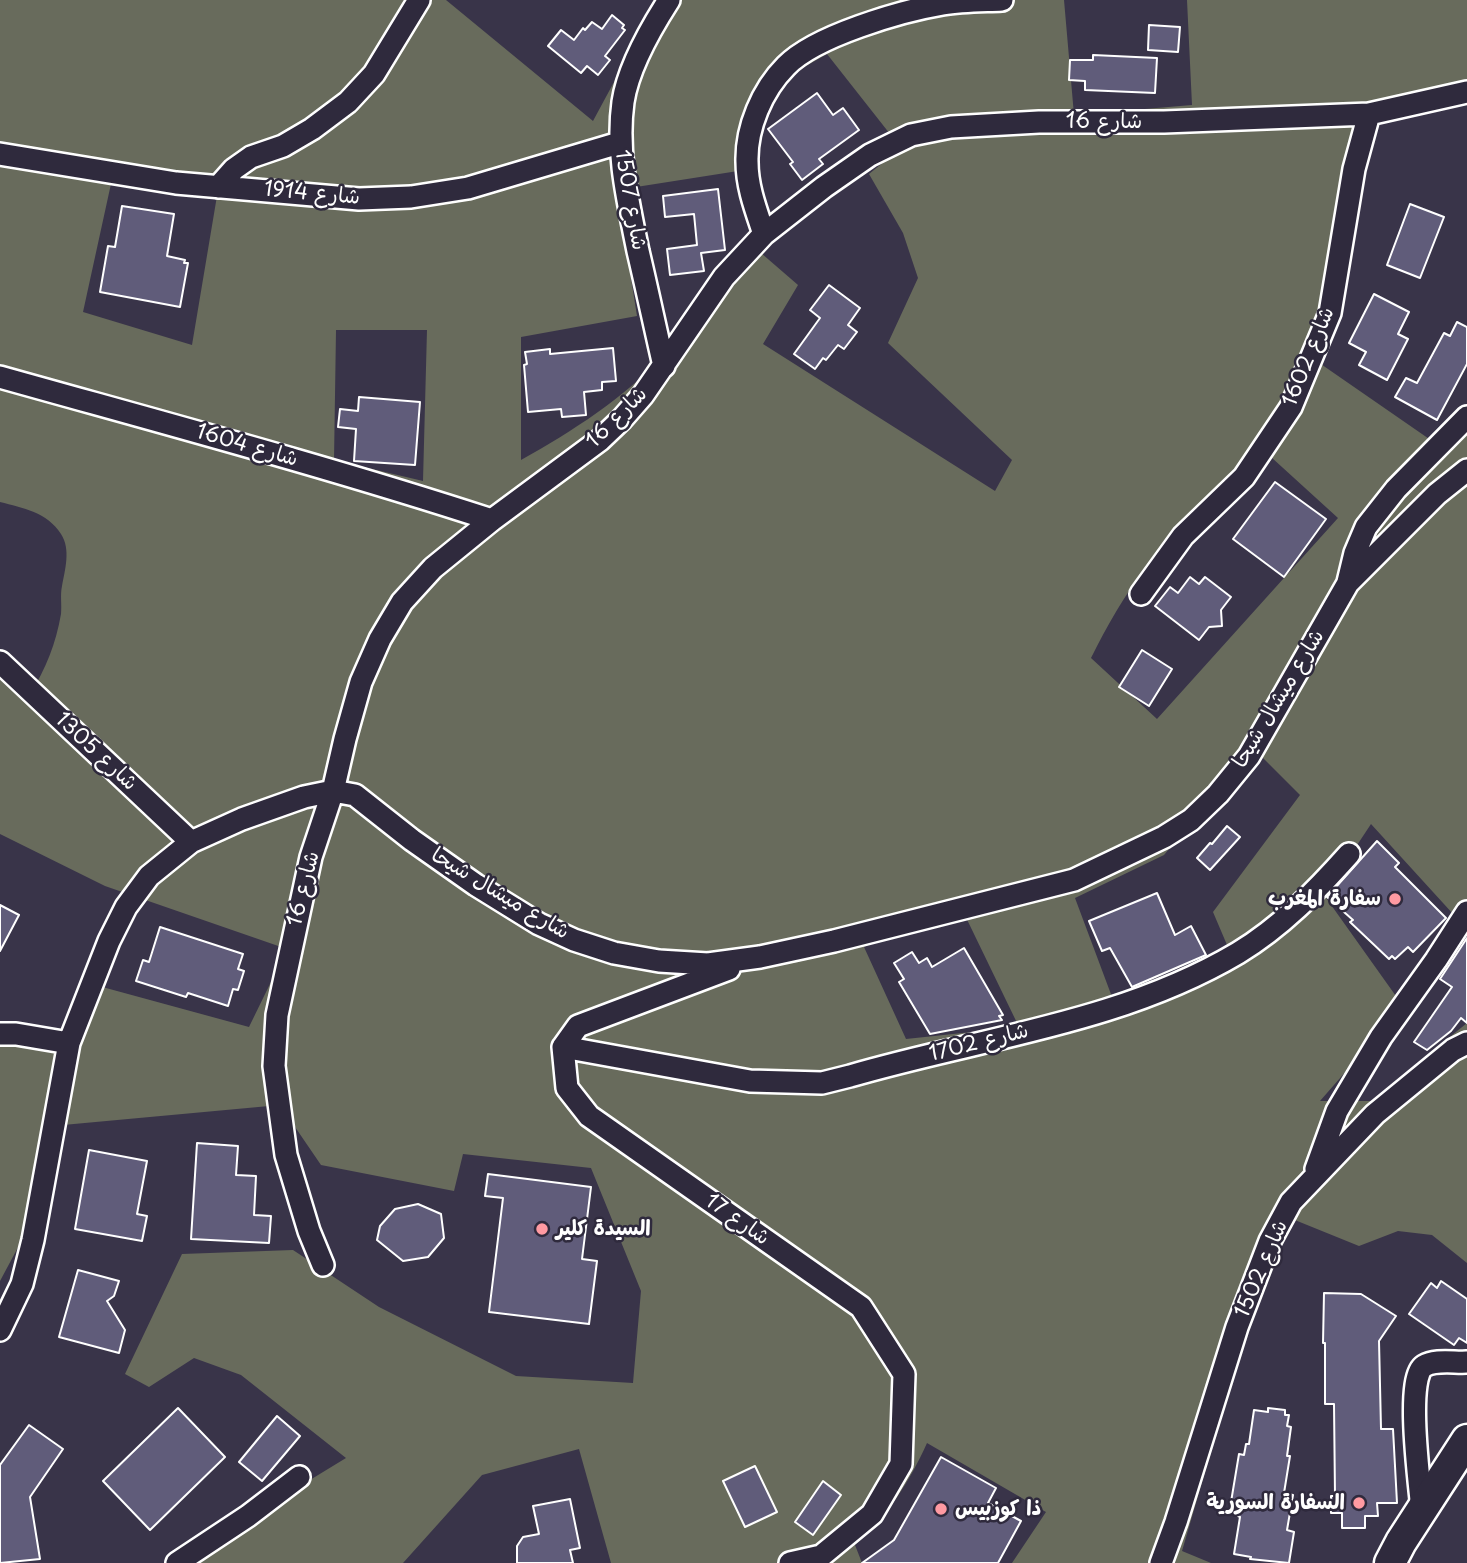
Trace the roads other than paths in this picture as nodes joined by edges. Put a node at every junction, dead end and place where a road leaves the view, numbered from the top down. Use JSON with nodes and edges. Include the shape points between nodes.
{"nodes":[{"id":1,"x":419,"y":0,"type":"edge"},
{"id":2,"x":670,"y":0,"type":"edge"},
{"id":3,"x":1002,"y":0,"type":"edge"},
{"id":4,"x":1467,"y":92,"type":"edge"},
{"id":5,"x":1369,"y":114,"type":"junction"},
{"id":6,"x":619,"y":143,"type":"junction"},
{"id":7,"x":0,"y":154,"type":"edge"},
{"id":8,"x":218,"y":187,"type":"junction"},
{"id":9,"x":764,"y":234,"type":"junction"},
{"id":10,"x":664,"y":366,"type":"junction"},
{"id":11,"x":0,"y":377,"type":"edge"},
{"id":12,"x":1467,"y":416,"type":"edge"},
{"id":13,"x":1467,"y":470,"type":"edge"},
{"id":14,"x":492,"y":520,"type":"junction"},
{"id":15,"x":1348,"y":583,"type":"junction"},
{"id":16,"x":1141,"y":594,"type":"dead end"},
{"id":17,"x":0,"y":662,"type":"edge"},
{"id":18,"x":333,"y":790,"type":"junction"},
{"id":19,"x":191,"y":842,"type":"junction"},
{"id":20,"x":1349,"y":854,"type":"dead end"},
{"id":21,"x":1467,"y":912,"type":"edge"},
{"id":22,"x":760,"y":957,"type":"junction"},
{"id":23,"x":0,"y":1034,"type":"edge"},
{"id":24,"x":1467,"y":1042,"type":"edge"},
{"id":25,"x":69,"y":1043,"type":"junction"},
{"id":26,"x":563,"y":1047,"type":"junction"},
{"id":27,"x":1313,"y":1176,"type":"junction"},
{"id":28,"x":323,"y":1265,"type":"dead end"},
{"id":29,"x":0,"y":1330,"type":"edge"},
{"id":30,"x":1467,"y":1362,"type":"edge"},
{"id":31,"x":1467,"y":1440,"type":"edge"},
{"id":32,"x":299,"y":1477,"type":"dead end"},
{"id":33,"x":1422,"y":1510,"type":"junction"},
{"id":34,"x":177,"y":1563,"type":"edge"},
{"id":35,"x":790,"y":1563,"type":"edge"},
{"id":36,"x":1161,"y":1563,"type":"edge"},
{"id":37,"x":1390,"y":1563,"type":"edge"}],
"edges":[{"from":1,"to":8,"type":"street","via":[[374,74],[348,102],[283,146],[251,157]]},
{"from":2,"to":6,"type":"street","name":"شارع 1507","via":[[637,61],[624,99]]},
{"from":3,"to":9,"type":"street","via":[[943,4],[881,19],[808,49],[786,66],[752,120],[747,161],[750,194]]},
{"from":4,"to":5,"type":"street","name":"شارع 16"},
{"from":5,"to":9,"type":"street","name":"شارع 16","via":[[951,127],[911,135],[870,155]]},
{"from":5,"to":16,"type":"street","name":"شارع 1602","via":[[1354,169],[1331,313],[1292,407],[1244,477],[1183,536]]},
{"from":6,"to":8,"type":"street","name":"شارع 1914","via":[[468,188],[411,197],[359,200]]},
{"from":6,"to":10,"type":"street","name":"شارع 1507"},
{"from":7,"to":8,"type":"street","name":"شارع 1914"},
{"from":9,"to":10,"type":"street","name":"شارع 16","via":[[724,277]]},
{"from":10,"to":14,"type":"street","name":"شارع 16","via":[[600,440]]},
{"from":11,"to":14,"type":"street","name":"شارع 1604"},
{"from":12,"to":15,"type":"street","via":[[1366,527]]},
{"from":13,"to":15,"type":"street","name":"شارع ميشال شيحا"},
{"from":14,"to":18,"type":"street","name":"شارع 16","via":[[433,568],[402,602],[380,639],[361,682]]},
{"from":15,"to":22,"type":"street","name":"شارع ميشال شيحا","via":[[1249,756],[1219,794],[1173,832],[1074,880]]},
{"from":17,"to":19,"type":"street","name":"شارع 1305"},
{"from":18,"to":19,"type":"street","via":[[242,819]]},
{"from":18,"to":22,"type":"street","name":"شارع ميشال شيحا","via":[[355,795],[476,885],[574,940],[659,961],[708,964]]},
{"from":18,"to":28,"type":"street","name":"شارع 16","via":[[311,857],[288,959],[274,1066],[286,1155]]},
{"from":19,"to":25,"type":"street","via":[[149,876],[126,907]]},
{"from":20,"to":26,"type":"street","name":"شارع 1702","via":[[1280,923],[1240,952],[1184,981],[1059,1023],[822,1083],[750,1081]]},
{"from":21,"to":27,"type":"street","via":[[1375,1047],[1338,1111]]},
{"from":22,"to":26,"type":"street","via":[[578,1026]]},
{"from":23,"to":25,"type":"street"},
{"from":24,"to":27,"type":"street","name":"شارع 1502","via":[[1375,1114]]},
{"from":25,"to":29,"type":"street","via":[[33,1240],[22,1284]]},
{"from":26,"to":35,"type":"street","name":"شارع 17","via":[[568,1088],[589,1116],[861,1307],[904,1374],[901,1464],[872,1514],[821,1556]]},
{"from":27,"to":36,"type":"street","name":"شارع 1502","via":[[1291,1202],[1265,1254],[1237,1326]]},
{"from":30,"to":33,"type":"street","via":[[1434,1363],[1419,1372],[1414,1422]]},
{"from":31,"to":33,"type":"main road"},
{"from":32,"to":34,"type":"street"},
{"from":33,"to":37,"type":"main road"}]}
